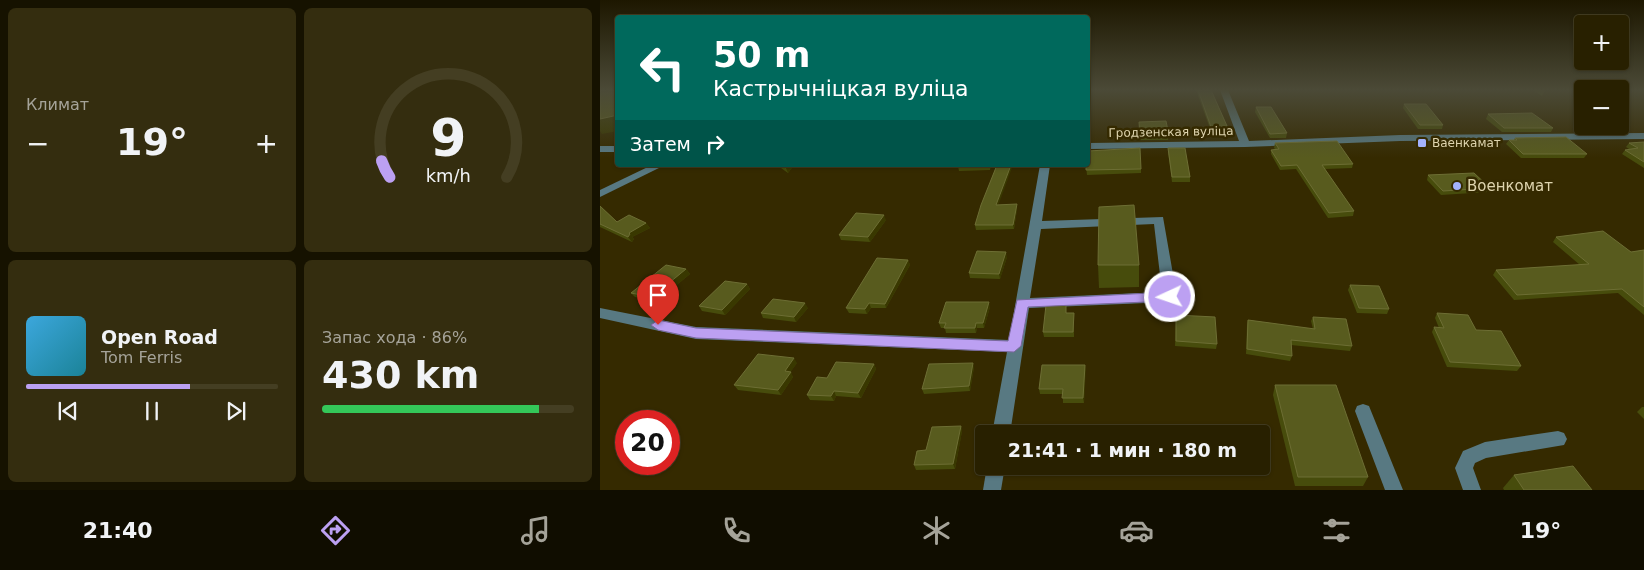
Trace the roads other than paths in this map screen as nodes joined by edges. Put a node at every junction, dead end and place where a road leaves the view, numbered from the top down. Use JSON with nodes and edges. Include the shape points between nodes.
{"nodes":[{"id":1,"x":1233,"y":113,"type":"edge"},
{"id":2,"x":1644,"y":136,"type":"edge"},
{"id":3,"x":1374,"y":139,"type":"junction"},
{"id":4,"x":1245,"y":144,"type":"junction"},
{"id":5,"x":1090,"y":146,"type":"edge"},
{"id":6,"x":1388,"y":146,"type":"dead end"},
{"id":7,"x":615,"y":148,"type":"edge"},
{"id":8,"x":600,"y":149,"type":"edge"},
{"id":9,"x":656,"y":167,"type":"edge"},
{"id":10,"x":1045,"y":167,"type":"edge"},
{"id":11,"x":600,"y":194,"type":"edge"},
{"id":12,"x":1036,"y":225,"type":"junction"},
{"id":13,"x":1022,"y":303,"type":"junction"},
{"id":14,"x":600,"y":313,"type":"edge"},
{"id":15,"x":1014,"y":346,"type":"junction"},
{"id":16,"x":1363,"y":411,"type":"dead end"},
{"id":17,"x":1002,"y":425,"type":"edge"},
{"id":18,"x":1558,"y":439,"type":"dead end"},
{"id":19,"x":994,"y":475,"type":"edge"},
{"id":20,"x":992,"y":490,"type":"edge"},
{"id":21,"x":1394,"y":490,"type":"edge"},
{"id":22,"x":1472,"y":490,"type":"edge"}],
"edges":[{"from":1,"to":4,"type":"street"},
{"from":2,"to":3,"type":"street","name":"Гродзенская вуліца"},
{"from":3,"to":4,"type":"street","name":"Гродзенская вуліца"},
{"from":3,"to":6,"type":"street"},
{"from":4,"to":5,"type":"street","name":"Гродзенская вуліца"},
{"from":7,"to":8,"type":"street"},
{"from":9,"to":11,"type":"street"},
{"from":10,"to":12,"type":"street"},
{"from":12,"to":13,"type":"street"},
{"from":12,"to":13,"type":"street","via":[[1159,220],[1170,297]]},
{"from":13,"to":15,"type":"street"},
{"from":14,"to":15,"type":"street","via":[[696,333]]},
{"from":15,"to":17,"type":"street"},
{"from":16,"to":21,"type":"street"},
{"from":18,"to":22,"type":"street","via":[[1485,450],[1469,457],[1464,468]]},
{"from":19,"to":20,"type":"street"}]}
